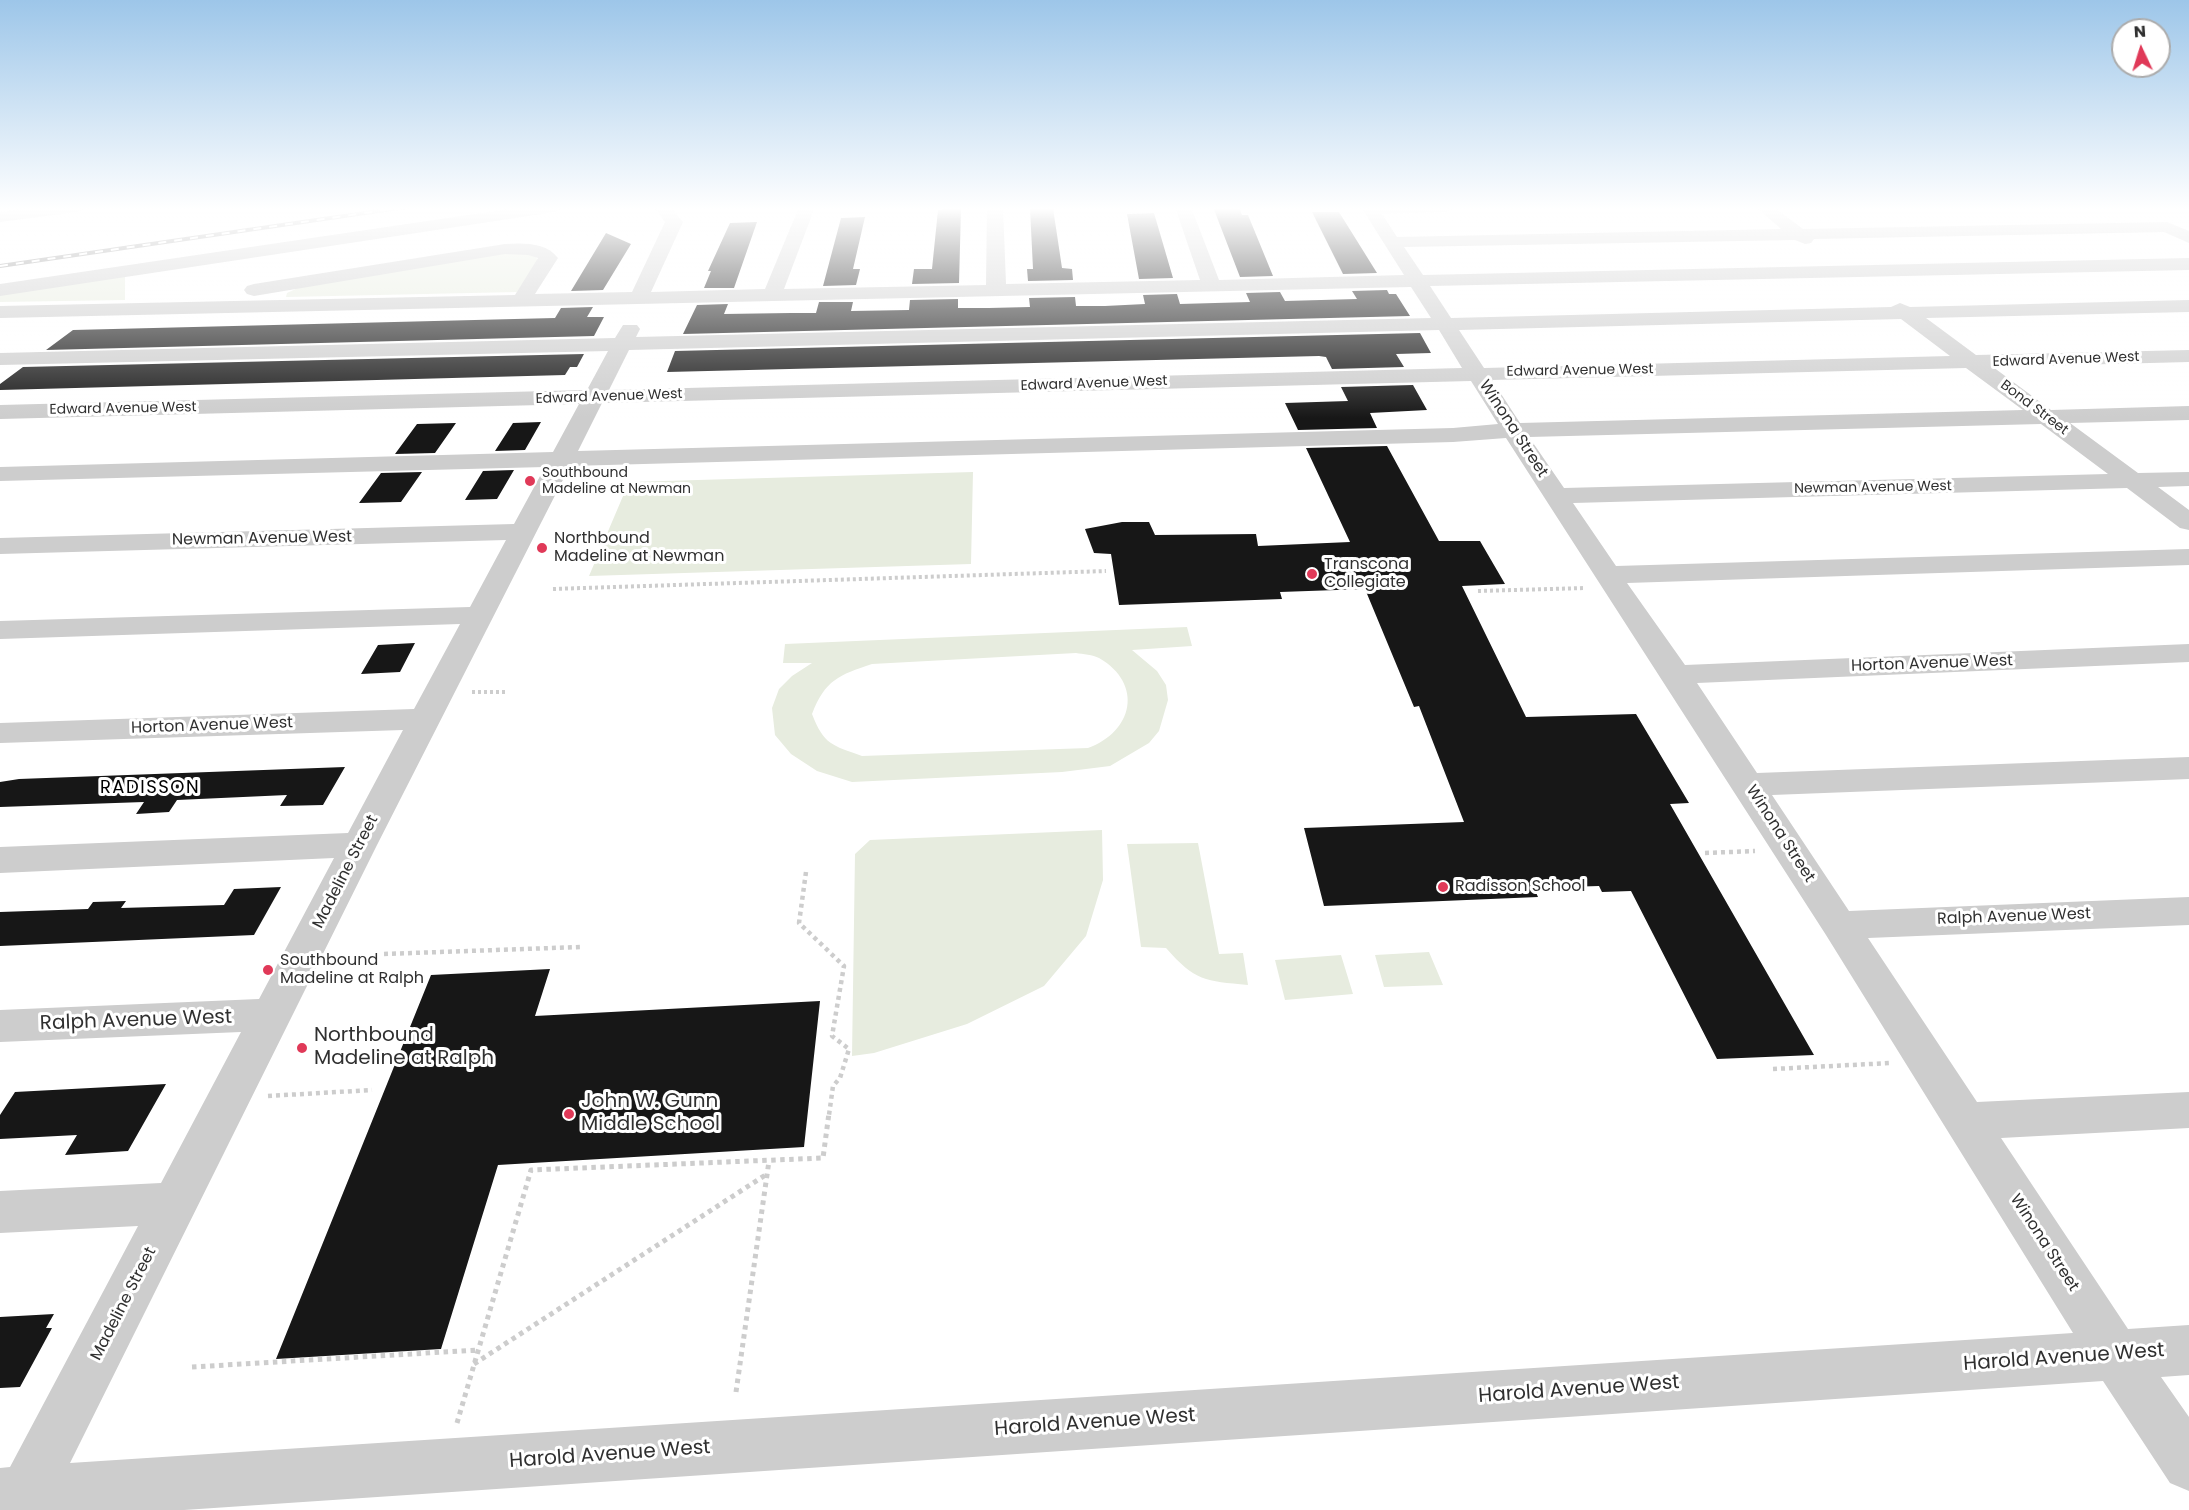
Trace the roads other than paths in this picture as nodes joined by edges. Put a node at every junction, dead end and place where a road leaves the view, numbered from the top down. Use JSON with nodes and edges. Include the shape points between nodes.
{"nodes":[{"id":1,"x":84,"y":277,"type":"edge"},
{"id":2,"x":328,"y":277,"type":"edge"},
{"id":3,"x":537,"y":277,"type":"edge"},
{"id":4,"x":647,"y":277,"type":"edge"},
{"id":5,"x":779,"y":277,"type":"edge"},
{"id":6,"x":996,"y":277,"type":"edge"},
{"id":7,"x":1208,"y":277,"type":"edge"},
{"id":8,"x":1524,"y":277,"type":"edge"},
{"id":9,"x":1857,"y":277,"type":"edge"},
{"id":10,"x":1414,"y":280,"type":"junction"},
{"id":11,"x":281,"y":285,"type":"junction"},
{"id":12,"x":1211,"y":285,"type":"junction"},
{"id":13,"x":0,"y":290,"type":"edge"},
{"id":14,"x":996,"y":290,"type":"junction"},
{"id":15,"x":772,"y":296,"type":"junction"},
{"id":16,"x":644,"y":299,"type":"junction"},
{"id":17,"x":521,"y":301,"type":"junction"},
{"id":18,"x":267,"y":306,"type":"junction"},
{"id":19,"x":2189,"y":306,"type":"edge"},
{"id":20,"x":134,"y":309,"type":"junction"},
{"id":21,"x":0,"y":312,"type":"edge"},
{"id":22,"x":1905,"y":312,"type":"junction"},
{"id":23,"x":1443,"y":324,"type":"junction"},
{"id":24,"x":622,"y":345,"type":"junction"},
{"id":25,"x":2189,"y":356,"type":"edge"},
{"id":26,"x":0,"y":359,"type":"edge"},
{"id":27,"x":1974,"y":362,"type":"junction"},
{"id":28,"x":1476,"y":373,"type":"junction"},
{"id":29,"x":596,"y":398,"type":"junction"},
{"id":30,"x":0,"y":412,"type":"edge"},
{"id":31,"x":2189,"y":413,"type":"edge"},
{"id":32,"x":2046,"y":417,"type":"junction"},
{"id":33,"x":1514,"y":430,"type":"junction"},
{"id":34,"x":563,"y":459,"type":"junction"},
{"id":35,"x":0,"y":474,"type":"edge"},
{"id":36,"x":2189,"y":479,"type":"edge"},
{"id":37,"x":2133,"y":481,"type":"junction"},
{"id":38,"x":1556,"y":496,"type":"junction"},
{"id":39,"x":2189,"y":522,"type":"edge"},
{"id":40,"x":524,"y":532,"type":"junction"},
{"id":41,"x":0,"y":546,"type":"edge"},
{"id":42,"x":2189,"y":557,"type":"edge"},
{"id":43,"x":1611,"y":581,"type":"junction"},
{"id":44,"x":480,"y":615,"type":"junction"},
{"id":45,"x":0,"y":630,"type":"edge"},
{"id":46,"x":2189,"y":653,"type":"edge"},
{"id":47,"x":1676,"y":675,"type":"junction"},
{"id":48,"x":425,"y":719,"type":"junction"},
{"id":49,"x":0,"y":733,"type":"edge"},
{"id":50,"x":2189,"y":768,"type":"edge"},
{"id":51,"x":1749,"y":785,"type":"junction"},
{"id":52,"x":359,"y":845,"type":"junction"},
{"id":53,"x":0,"y":860,"type":"edge"},
{"id":54,"x":2189,"y":911,"type":"edge"},
{"id":55,"x":1839,"y":925,"type":"junction"},
{"id":56,"x":273,"y":1016,"type":"junction"},
{"id":57,"x":0,"y":1026,"type":"edge"},
{"id":58,"x":2189,"y":1110,"type":"edge"},
{"id":59,"x":1966,"y":1121,"type":"junction"},
{"id":60,"x":176,"y":1203,"type":"junction"},
{"id":61,"x":0,"y":1212,"type":"edge"},
{"id":62,"x":2189,"y":1350,"type":"edge"},
{"id":63,"x":2116,"y":1355,"type":"junction"},
{"id":64,"x":2189,"y":1464,"type":"edge"},
{"id":65,"x":14,"y":1500,"type":"edge"}],
"edges":[{"from":1,"to":13,"type":"street"},
{"from":2,"to":11,"type":"street"},
{"from":3,"to":17,"type":"street"},
{"from":4,"to":16,"type":"street","name":"Madeline Street","via":[[641,290]]},
{"from":5,"to":15,"type":"street"},
{"from":6,"to":14,"type":"street"},
{"from":7,"to":12,"type":"street"},
{"from":8,"to":10,"type":"street"},
{"from":9,"to":22,"type":"street","name":"Bond Street"},
{"from":10,"to":12,"type":"street"},
{"from":10,"to":23,"type":"street","name":"Winona Street"},
{"from":11,"to":18,"type":"street"},
{"from":11,"to":20,"type":"street"},
{"from":12,"to":14,"type":"street"},
{"from":14,"to":15,"type":"street"},
{"from":15,"to":16,"type":"street"},
{"from":16,"to":17,"type":"street"},
{"from":16,"to":24,"type":"street","name":"Madeline Street"},
{"from":17,"to":18,"type":"street"},
{"from":18,"to":20,"type":"street"},
{"from":19,"to":22,"type":"street"},
{"from":20,"to":21,"type":"street"},
{"from":22,"to":23,"type":"street"},
{"from":22,"to":27,"type":"street","name":"Bond Street"},
{"from":23,"to":24,"type":"street"},
{"from":23,"to":28,"type":"street","name":"Winona Street"},
{"from":24,"to":26,"type":"street"},
{"from":24,"to":29,"type":"street","name":"Madeline Street"},
{"from":25,"to":27,"type":"street","name":"Edward Avenue West"},
{"from":27,"to":28,"type":"street","name":"Edward Avenue West"},
{"from":27,"to":32,"type":"street","name":"Bond Street"},
{"from":28,"to":29,"type":"street","name":"Edward Avenue West"},
{"from":28,"to":33,"type":"street","name":"Winona Street"},
{"from":29,"to":30,"type":"street","name":"Edward Avenue West"},
{"from":29,"to":34,"type":"street","name":"Madeline Street"},
{"from":31,"to":32,"type":"street"},
{"from":32,"to":33,"type":"street"},
{"from":32,"to":37,"type":"street","name":"Bond Street"},
{"from":33,"to":34,"type":"street","via":[[1453,435]]},
{"from":33,"to":38,"type":"street","name":"Winona Street"},
{"from":34,"to":35,"type":"street"},
{"from":34,"to":40,"type":"street","name":"Madeline Street"},
{"from":36,"to":37,"type":"street","name":"Newman Avenue West"},
{"from":37,"to":38,"type":"street","name":"Newman Avenue West"},
{"from":37,"to":39,"type":"street","name":"Bond Street"},
{"from":38,"to":43,"type":"street","name":"Winona Street"},
{"from":40,"to":41,"type":"street","name":"Newman Avenue West"},
{"from":40,"to":44,"type":"street","name":"Madeline Street"},
{"from":42,"to":43,"type":"street"},
{"from":43,"to":47,"type":"street","name":"Winona Street"},
{"from":44,"to":45,"type":"street"},
{"from":44,"to":48,"type":"street","name":"Madeline Street"},
{"from":46,"to":47,"type":"street","name":"Horton Avenue West"},
{"from":47,"to":51,"type":"street","name":"Winona Street"},
{"from":48,"to":49,"type":"street","name":"Horton Avenue West"},
{"from":48,"to":52,"type":"street","name":"Madeline Street"},
{"from":50,"to":51,"type":"street"},
{"from":51,"to":55,"type":"street","name":"Winona Street"},
{"from":52,"to":53,"type":"street"},
{"from":52,"to":56,"type":"street","name":"Madeline Street"},
{"from":54,"to":55,"type":"street","name":"Ralph Avenue West"},
{"from":55,"to":59,"type":"street","name":"Winona Street"},
{"from":56,"to":57,"type":"street","name":"Ralph Avenue West"},
{"from":56,"to":60,"type":"street","name":"Madeline Street"},
{"from":58,"to":59,"type":"street"},
{"from":59,"to":63,"type":"street","name":"Winona Street"},
{"from":60,"to":61,"type":"street"},
{"from":60,"to":65,"type":"street","name":"Madeline Street"},
{"from":62,"to":63,"type":"street","name":"Harold Avenue West"},
{"from":63,"to":64,"type":"street","name":"Winona Street"},
{"from":63,"to":65,"type":"street","name":"Harold Avenue West","via":[[444,1466]]}]}
